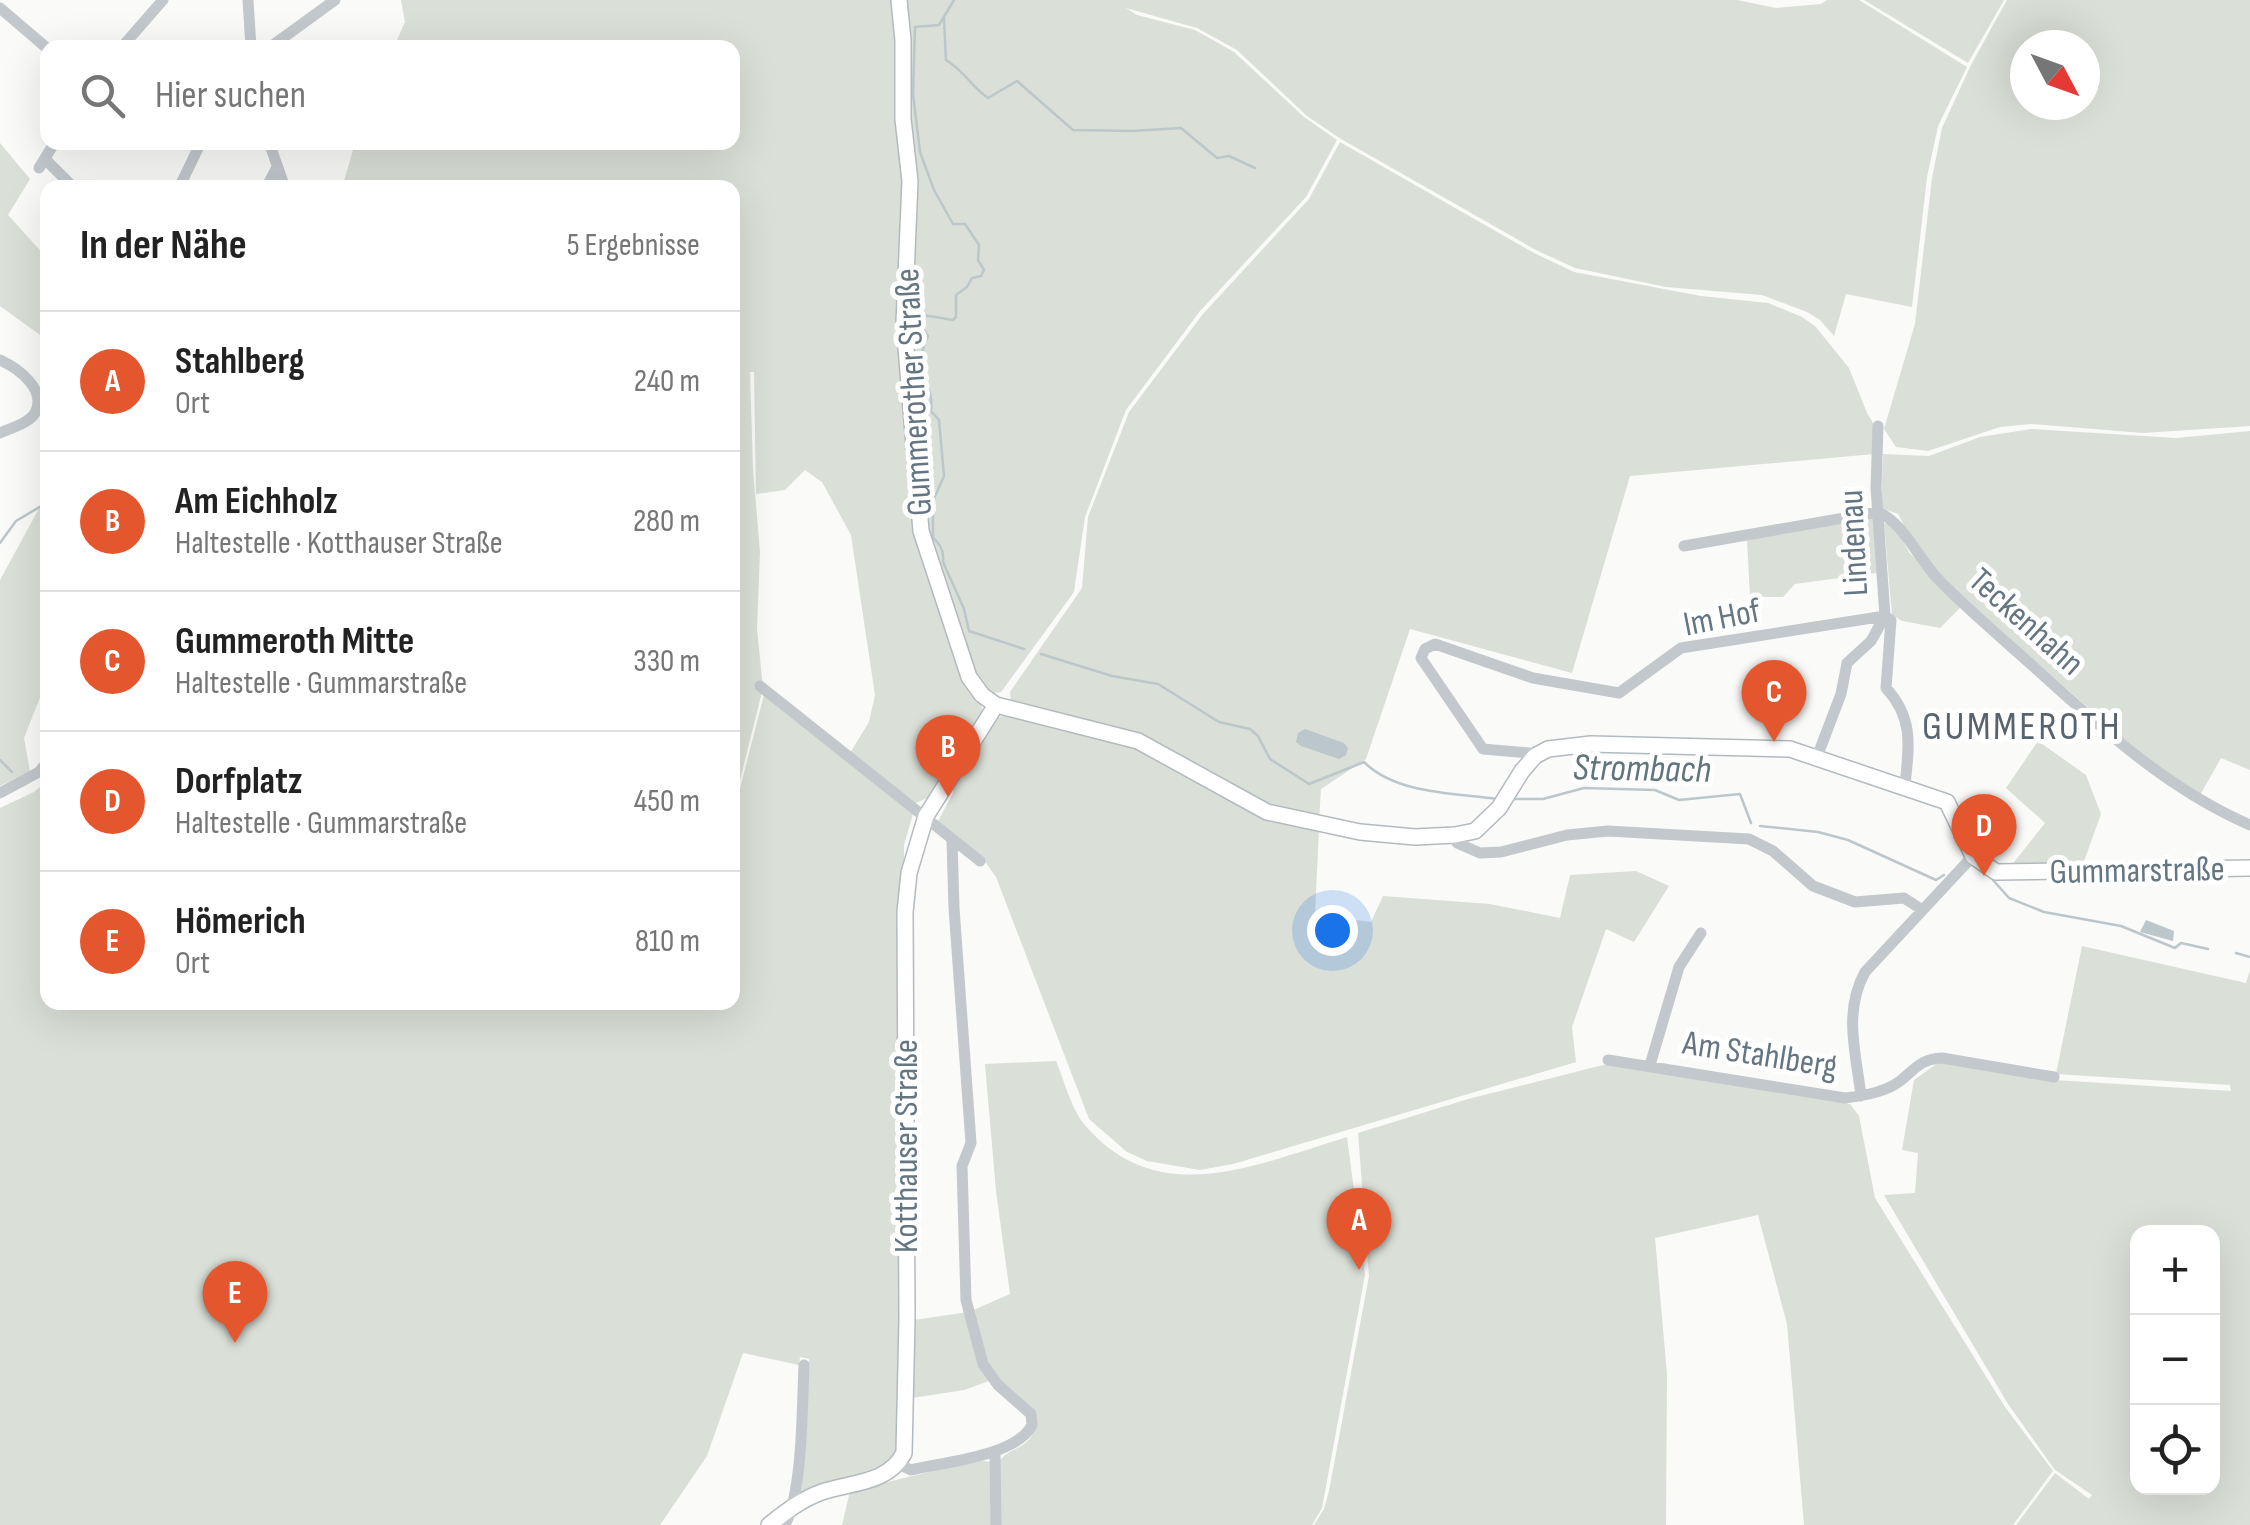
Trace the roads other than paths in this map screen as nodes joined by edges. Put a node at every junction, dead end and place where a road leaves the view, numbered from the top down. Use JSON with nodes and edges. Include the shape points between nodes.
{"nodes":[{"id":1,"x":163,"y":0,"type":"edge"},
{"id":2,"x":248,"y":0,"type":"edge"},
{"id":3,"x":335,"y":0,"type":"edge"},
{"id":4,"x":899,"y":0,"type":"edge"},
{"id":5,"x":0,"y":8,"type":"edge"},
{"id":6,"x":128,"y":40,"type":"edge"},
{"id":7,"x":250,"y":40,"type":"edge"},
{"id":8,"x":281,"y":40,"type":"edge"},
{"id":9,"x":40,"y":42,"type":"edge"},
{"id":10,"x":51,"y":150,"type":"edge"},
{"id":11,"x":197,"y":150,"type":"edge"},
{"id":12,"x":271,"y":150,"type":"edge"},
{"id":13,"x":276,"y":170,"type":"junction"},
{"id":14,"x":64,"y":180,"type":"edge"},
{"id":15,"x":183,"y":180,"type":"edge"},
{"id":16,"x":270,"y":180,"type":"edge"},
{"id":17,"x":281,"y":180,"type":"edge"},
{"id":18,"x":0,"y":360,"type":"edge"},
{"id":19,"x":1878,"y":426,"type":"dead end"},
{"id":20,"x":0,"y":432,"type":"edge"},
{"id":21,"x":1878,"y":512,"type":"junction"},
{"id":22,"x":1684,"y":546,"type":"dead end"},
{"id":23,"x":1885,"y":616,"type":"junction"},
{"id":24,"x":760,"y":686,"type":"dead end"},
{"id":25,"x":996,"y":705,"type":"junction"},
{"id":26,"x":1535,"y":756,"type":"junction"},
{"id":27,"x":1817,"y":757,"type":"junction"},
{"id":28,"x":40,"y":771,"type":"edge"},
{"id":29,"x":1905,"y":785,"type":"junction"},
{"id":30,"x":0,"y":793,"type":"edge"},
{"id":31,"x":926,"y":816,"type":"junction"},
{"id":32,"x":2250,"y":825,"type":"edge"},
{"id":33,"x":1455,"y":835,"type":"junction"},
{"id":34,"x":952,"y":841,"type":"junction"},
{"id":35,"x":1972,"y":856,"type":"junction"},
{"id":36,"x":980,"y":862,"type":"dead end"},
{"id":37,"x":2250,"y":868,"type":"edge"},
{"id":38,"x":1921,"y":909,"type":"junction"},
{"id":39,"x":1701,"y":933,"type":"dead end"},
{"id":40,"x":1608,"y":1060,"type":"dead end"},
{"id":41,"x":1650,"y":1065,"type":"junction"},
{"id":42,"x":2054,"y":1077,"type":"dead end"},
{"id":43,"x":1861,"y":1096,"type":"junction"},
{"id":44,"x":804,"y":1364,"type":"dead end"},
{"id":45,"x":995,"y":1452,"type":"junction"},
{"id":46,"x":898,"y":1464,"type":"junction"},
{"id":47,"x":792,"y":1507,"type":"junction"},
{"id":48,"x":768,"y":1525,"type":"edge"},
{"id":49,"x":785,"y":1525,"type":"edge"},
{"id":50,"x":996,"y":1525,"type":"edge"}],
"edges":[{"from":1,"to":6,"type":"street"},
{"from":2,"to":7,"type":"street"},
{"from":3,"to":8,"type":"street"},
{"from":4,"to":25,"type":"street","name":"Gummerother Straße","via":[[910,181],[904,324],[921,531],[969,677]]},
{"from":5,"to":9,"type":"street"},
{"from":10,"to":14,"type":"street","via":[[42,163]]},
{"from":11,"to":15,"type":"street"},
{"from":12,"to":13,"type":"street"},
{"from":13,"to":16,"type":"street"},
{"from":13,"to":17,"type":"street"},
{"from":18,"to":20,"type":"street","via":[[31,381],[38,396],[28,420]]},
{"from":19,"to":21,"type":"street","name":"Lindenau"},
{"from":21,"to":22,"type":"street"},
{"from":21,"to":23,"type":"street","name":"Lindenau"},
{"from":21,"to":32,"type":"street","name":"Teckenhahn","via":[[1894,518],[1937,578],[2085,712],[2194,798]]},
{"from":23,"to":26,"type":"street","name":"Im Hof","via":[[1681,648],[1619,694],[1532,678],[1435,644],[1425,648],[1422,658],[1483,750]]},
{"from":23,"to":27,"type":"street","name":"Lindenau","via":[[1847,664]]},
{"from":23,"to":29,"type":"street","via":[[1892,620],[1886,688],[1910,730]]},
{"from":24,"to":31,"type":"street"},
{"from":25,"to":31,"type":"street","name":"Kotthauser Straße"},
{"from":25,"to":33,"type":"street","via":[[1138,742],[1285,818],[1360,832]]},
{"from":26,"to":27,"type":"street","via":[[1591,744],[1774,748]]},
{"from":26,"to":33,"type":"street","via":[[1489,821]]},
{"from":27,"to":29,"type":"street"},
{"from":28,"to":30,"type":"street"},
{"from":29,"to":35,"type":"street","via":[[1947,802]]},
{"from":31,"to":34,"type":"street"},
{"from":31,"to":46,"type":"street","name":"Kotthauser Straße","via":[[905,912],[907,1319],[905,1443]]},
{"from":33,"to":38,"type":"street","via":[[1456,843],[1480,852],[1608,831],[1749,839],[1813,886],[1855,902],[1904,898]]},
{"from":34,"to":36,"type":"street"},
{"from":34,"to":45,"type":"street","via":[[971,1142],[962,1166],[966,1300],[983,1364],[1032,1414],[1022,1440]]},
{"from":35,"to":37,"type":"street","name":"Gummarstraße","via":[[2010,874]]},
{"from":35,"to":38,"type":"street"},
{"from":38,"to":43,"type":"street","via":[[1856,989],[1851,1006]]},
{"from":39,"to":41,"type":"street","name":"Am Stahlberg","via":[[1679,967]]},
{"from":40,"to":41,"type":"street","name":"Am Stahlberg"},
{"from":41,"to":43,"type":"street","name":"Am Stahlberg"},
{"from":42,"to":43,"type":"street","via":[[1929,1059],[1892,1086]]},
{"from":44,"to":47,"type":"street"},
{"from":45,"to":46,"type":"street","via":[[911,1470]]},
{"from":45,"to":50,"type":"street"},
{"from":46,"to":47,"type":"street"},
{"from":47,"to":48,"type":"street"},
{"from":47,"to":49,"type":"street"}]}
